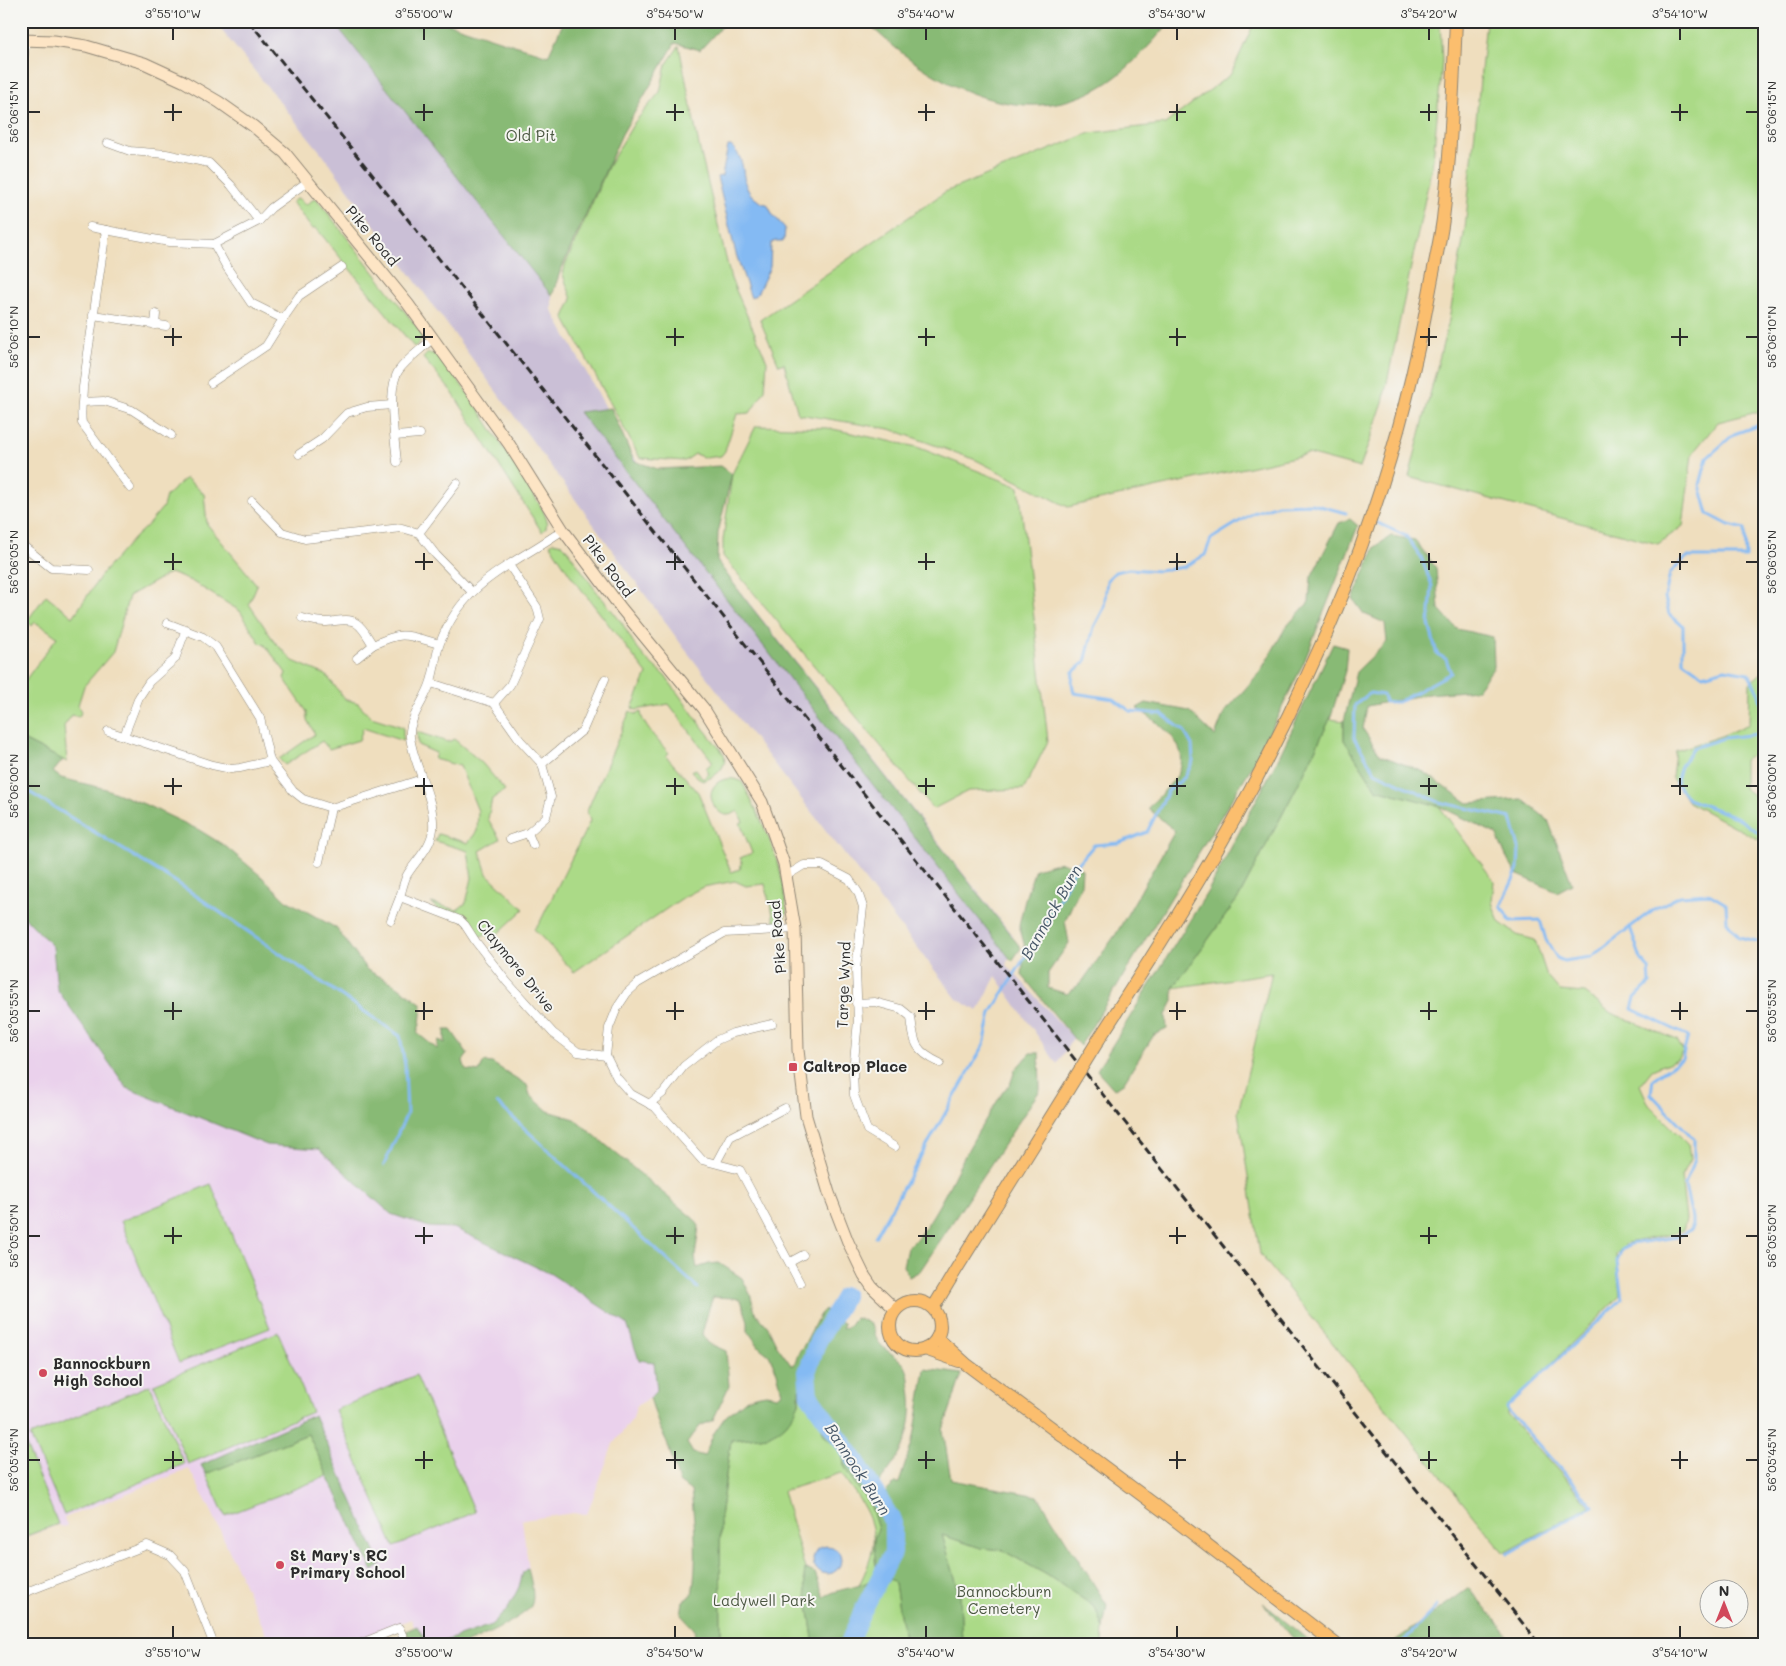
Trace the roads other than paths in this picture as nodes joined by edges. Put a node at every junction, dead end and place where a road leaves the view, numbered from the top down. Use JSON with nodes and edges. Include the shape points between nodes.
{"nodes":[{"id":1,"x":1456,"y":21,"type":"edge"},
{"id":2,"x":24,"y":40,"type":"edge"},
{"id":3,"x":21,"y":74,"type":"edge"},
{"id":4,"x":108,"y":143,"type":"dead end"},
{"id":5,"x":308,"y":182,"type":"junction"},
{"id":6,"x":259,"y":221,"type":"junction"},
{"id":7,"x":90,"y":227,"type":"dead end"},
{"id":8,"x":106,"y":230,"type":"junction"},
{"id":9,"x":214,"y":244,"type":"junction"},
{"id":10,"x":342,"y":267,"type":"dead end"},
{"id":11,"x":156,"y":314,"type":"dead end"},
{"id":12,"x":93,"y":316,"type":"junction"},
{"id":13,"x":282,"y":319,"type":"junction"},
{"id":14,"x":155,"y":325,"type":"junction"},
{"id":15,"x":166,"y":326,"type":"dead end"},
{"id":16,"x":433,"y":338,"type":"junction"},
{"id":17,"x":211,"y":383,"type":"dead end"},
{"id":18,"x":83,"y":402,"type":"junction"},
{"id":19,"x":392,"y":405,"type":"junction"},
{"id":20,"x":420,"y":434,"type":"dead end"},
{"id":21,"x":170,"y":435,"type":"dead end"},
{"id":22,"x":394,"y":436,"type":"junction"},
{"id":23,"x":299,"y":454,"type":"dead end"},
{"id":24,"x":397,"y":462,"type":"dead end"},
{"id":25,"x":457,"y":483,"type":"dead end"},
{"id":26,"x":130,"y":488,"type":"dead end"},
{"id":27,"x":252,"y":501,"type":"dead end"},
{"id":28,"x":563,"y":530,"type":"junction"},
{"id":29,"x":419,"y":533,"type":"junction"},
{"id":30,"x":21,"y":544,"type":"edge"},
{"id":31,"x":509,"y":565,"type":"junction"},
{"id":32,"x":89,"y":570,"type":"dead end"},
{"id":33,"x":472,"y":592,"type":"junction"},
{"id":34,"x":302,"y":618,"type":"dead end"},
{"id":35,"x":167,"y":623,"type":"dead end"},
{"id":36,"x":186,"y":629,"type":"junction"},
{"id":37,"x":439,"y":644,"type":"junction"},
{"id":38,"x":373,"y":645,"type":"junction"},
{"id":39,"x":357,"y":658,"type":"dead end"},
{"id":40,"x":604,"y":679,"type":"dead end"},
{"id":41,"x":431,"y":683,"type":"junction"},
{"id":42,"x":494,"y":703,"type":"junction"},
{"id":43,"x":108,"y":731,"type":"dead end"},
{"id":44,"x":124,"y":736,"type":"junction"},
{"id":45,"x":270,"y":761,"type":"junction"},
{"id":46,"x":542,"y":764,"type":"junction"},
{"id":47,"x":422,"y":779,"type":"junction"},
{"id":48,"x":331,"y":808,"type":"junction"},
{"id":49,"x":528,"y":833,"type":"junction"},
{"id":50,"x":510,"y":839,"type":"dead end"},
{"id":51,"x":533,"y":846,"type":"dead end"},
{"id":52,"x":319,"y":862,"type":"dead end"},
{"id":53,"x":786,"y":876,"type":"junction"},
{"id":54,"x":400,"y":897,"type":"junction"},
{"id":55,"x":391,"y":920,"type":"dead end"},
{"id":56,"x":795,"y":929,"type":"junction"},
{"id":57,"x":856,"y":1003,"type":"junction"},
{"id":58,"x":772,"y":1024,"type":"dead end"},
{"id":59,"x":606,"y":1056,"type":"junction"},
{"id":60,"x":940,"y":1062,"type":"dead end"},
{"id":61,"x":649,"y":1104,"type":"junction"},
{"id":62,"x":785,"y":1108,"type":"dead end"},
{"id":63,"x":895,"y":1147,"type":"dead end"},
{"id":64,"x":716,"y":1163,"type":"junction"},
{"id":65,"x":803,"y":1255,"type":"dead end"},
{"id":66,"x":790,"y":1262,"type":"junction"},
{"id":67,"x":800,"y":1283,"type":"dead end"},
{"id":68,"x":929,"y":1306,"type":"junction"},
{"id":69,"x":896,"y":1310,"type":"junction"},
{"id":70,"x":937,"y":1338,"type":"junction"},
{"id":71,"x":925,"y":1349,"type":"junction"},
{"id":72,"x":966,"y":1364,"type":"junction"},
{"id":73,"x":21,"y":1594,"type":"edge"},
{"id":74,"x":214,"y":1645,"type":"edge"},
{"id":75,"x":357,"y":1645,"type":"edge"},
{"id":76,"x":407,"y":1645,"type":"edge"},
{"id":77,"x":1336,"y":1645,"type":"edge"}],
"edges":[{"from":1,"to":68,"type":"main road","bridge":true,"via":[[1452,138],[1442,221],[1422,335],[1400,425],[1352,571],[1308,674],[1268,756],[1197,884],[957,1268]]},
{"from":2,"to":3,"type":"street"},
{"from":2,"to":5,"type":"street","name":"Pike Road","via":[[86,46],[144,63],[183,81],[253,126],[285,153]]},
{"from":4,"to":6,"type":"street","via":[[130,151],[209,163]]},
{"from":5,"to":6,"type":"street","via":[[271,208]]},
{"from":5,"to":16,"type":"street","name":"Pike Road"},
{"from":6,"to":9,"type":"street"},
{"from":7,"to":8,"type":"street"},
{"from":8,"to":9,"type":"street","via":[[169,242]]},
{"from":8,"to":12,"type":"street"},
{"from":9,"to":13,"type":"street","via":[[251,303]]},
{"from":10,"to":13,"type":"street","via":[[299,296]]},
{"from":11,"to":14,"type":"street"},
{"from":12,"to":14,"type":"street"},
{"from":12,"to":18,"type":"street"},
{"from":13,"to":17,"type":"street","via":[[266,346]]},
{"from":14,"to":15,"type":"street"},
{"from":16,"to":19,"type":"street","via":[[399,370],[393,382]]},
{"from":16,"to":28,"type":"street","name":"Pike Road","via":[[509,444]]},
{"from":18,"to":21,"type":"street","via":[[104,401],[132,410]]},
{"from":18,"to":26,"type":"street","via":[[82,423]]},
{"from":19,"to":22,"type":"street"},
{"from":19,"to":23,"type":"street","via":[[347,413],[322,439]]},
{"from":20,"to":22,"type":"street"},
{"from":22,"to":24,"type":"street"},
{"from":25,"to":29,"type":"street"},
{"from":27,"to":29,"type":"street","via":[[282,532],[305,539],[392,529]]},
{"from":28,"to":31,"type":"street"},
{"from":28,"to":53,"type":"street","name":"Pike Road","via":[[704,710],[762,802]]},
{"from":29,"to":33,"type":"street"},
{"from":30,"to":32,"type":"street","via":[[51,568]]},
{"from":31,"to":33,"type":"street"},
{"from":31,"to":42,"type":"street","via":[[537,607],[540,619],[510,685]]},
{"from":33,"to":37,"type":"street","via":[[460,604]]},
{"from":34,"to":38,"type":"street","via":[[355,622]]},
{"from":35,"to":36,"type":"street"},
{"from":36,"to":44,"type":"street","via":[[175,659],[149,682],[139,698]]},
{"from":36,"to":45,"type":"street","via":[[216,647],[260,718]]},
{"from":37,"to":38,"type":"street","via":[[404,634]]},
{"from":37,"to":41,"type":"street"},
{"from":38,"to":39,"type":"street"},
{"from":40,"to":46,"type":"street","via":[[583,730]]},
{"from":41,"to":42,"type":"street"},
{"from":41,"to":47,"type":"street","via":[[415,716],[410,736]]},
{"from":42,"to":46,"type":"street"},
{"from":43,"to":44,"type":"street"},
{"from":44,"to":45,"type":"street","via":[[231,769]]},
{"from":45,"to":48,"type":"street","via":[[303,799]]},
{"from":46,"to":49,"type":"street","via":[[551,797],[546,816]]},
{"from":47,"to":48,"type":"street"},
{"from":47,"to":54,"type":"street","via":[[431,804],[433,828],[418,862],[407,875]]},
{"from":48,"to":52,"type":"street"},
{"from":49,"to":50,"type":"street"},
{"from":49,"to":51,"type":"street"},
{"from":53,"to":56,"type":"street","name":"Pike Road"},
{"from":53,"to":57,"type":"street","name":"Targe Wynd","via":[[804,865],[822,864],[849,879],[858,892],[863,907]]},
{"from":54,"to":55,"type":"street"},
{"from":54,"to":59,"type":"street","name":"Claymore Drive","via":[[460,920],[507,982],[553,1033],[578,1052]]},
{"from":56,"to":59,"type":"street","via":[[724,933],[638,983],[617,1008],[609,1028]]},
{"from":56,"to":69,"type":"street","name":"Pike Road","via":[[798,1050],[806,1116],[829,1193],[848,1242],[872,1287]]},
{"from":57,"to":60,"type":"street","via":[[875,1002],[902,1009],[911,1017],[917,1046],[926,1056]]},
{"from":57,"to":63,"type":"street","name":"Targe Wynd","via":[[854,1095],[867,1130]]},
{"from":58,"to":61,"type":"street","via":[[717,1040],[684,1066],[663,1093]]},
{"from":59,"to":61,"type":"street","via":[[626,1089]]},
{"from":61,"to":64,"type":"street","via":[[655,1106],[702,1160]]},
{"from":62,"to":64,"type":"street","via":[[730,1137]]},
{"from":64,"to":66,"type":"street","via":[[740,1170]]},
{"from":65,"to":66,"type":"street"},
{"from":66,"to":67,"type":"street"},
{"from":68,"to":69,"type":"main road","via":[[917,1301]]},
{"from":68,"to":70,"type":"main road","via":[[940,1323]]},
{"from":69,"to":71,"type":"main road","via":[[890,1324],[894,1340],[907,1350]]},
{"from":70,"to":71,"type":"main road"},
{"from":70,"to":72,"type":"main road"},
{"from":71,"to":72,"type":"main road"},
{"from":72,"to":77,"type":"main road"},
{"from":73,"to":74,"type":"street","via":[[147,1545],[152,1546],[170,1555],[185,1571]]},
{"from":75,"to":76,"type":"street","via":[[399,1628]]}]}
